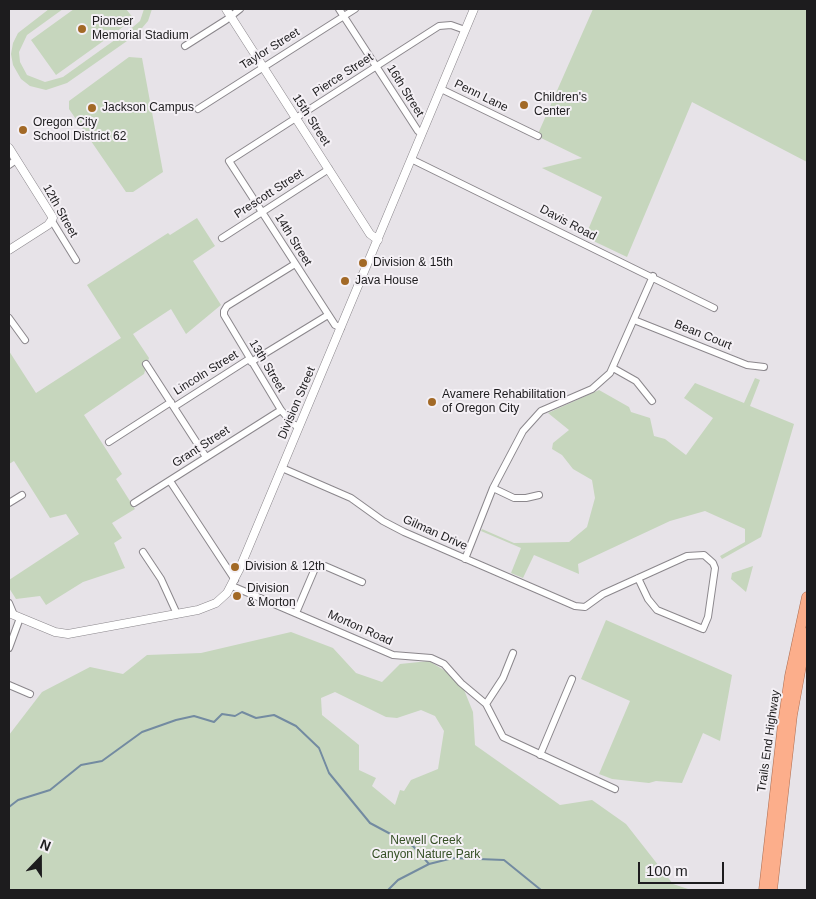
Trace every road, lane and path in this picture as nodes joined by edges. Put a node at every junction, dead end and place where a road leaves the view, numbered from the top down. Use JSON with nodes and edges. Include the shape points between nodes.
{"nodes":[{"id":1,"x":240,"y":9,"type":"edge"},
{"id":2,"x":339,"y":9,"type":"edge"},
{"id":3,"x":355,"y":9,"type":"edge"},
{"id":4,"x":474,"y":9,"type":"edge"},
{"id":5,"x":229,"y":12,"type":"edge"},
{"id":6,"x":344,"y":16,"type":"junction"},
{"id":7,"x":465,"y":30,"type":"junction"},
{"id":8,"x":185,"y":46,"type":"dead end"},
{"id":9,"x":263,"y":66,"type":"junction"},
{"id":10,"x":376,"y":66,"type":"junction"},
{"id":11,"x":441,"y":90,"type":"junction"},
{"id":12,"x":198,"y":108,"type":"dead end"},
{"id":13,"x":296,"y":118,"type":"junction"},
{"id":14,"x":422,"y":133,"type":"junction"},
{"id":15,"x":538,"y":136,"type":"dead end"},
{"id":16,"x":9,"y":148,"type":"edge"},
{"id":17,"x":411,"y":159,"type":"junction"},
{"id":18,"x":16,"y":160,"type":"junction"},
{"id":19,"x":229,"y":161,"type":"joint"},
{"id":20,"x":9,"y":165,"type":"edge"},
{"id":21,"x":329,"y":169,"type":"junction"},
{"id":22,"x":262,"y":212,"type":"junction"},
{"id":23,"x":52,"y":221,"type":"junction"},
{"id":24,"x":222,"y":238,"type":"dead end"},
{"id":25,"x":378,"y":240,"type":"junction"},
{"id":26,"x":9,"y":250,"type":"edge"},
{"id":27,"x":76,"y":260,"type":"dead end"},
{"id":28,"x":295,"y":264,"type":"junction"},
{"id":29,"x":652,"y":276,"type":"junction"},
{"id":30,"x":714,"y":308,"type":"dead end"},
{"id":31,"x":328,"y":315,"type":"junction"},
{"id":32,"x":9,"y":318,"type":"edge"},
{"id":33,"x":634,"y":320,"type":"junction"},
{"id":34,"x":341,"y":328,"type":"junction"},
{"id":35,"x":25,"y":340,"type":"dead end"},
{"id":36,"x":250,"y":360,"type":"junction"},
{"id":37,"x":146,"y":364,"type":"dead end"},
{"id":38,"x":764,"y":367,"type":"dead end"},
{"id":39,"x":613,"y":368,"type":"junction"},
{"id":40,"x":652,"y":401,"type":"dead end"},
{"id":41,"x":172,"y":405,"type":"junction"},
{"id":42,"x":281,"y":410,"type":"junction"},
{"id":43,"x":299,"y":427,"type":"junction"},
{"id":44,"x":109,"y":442,"type":"dead end"},
{"id":45,"x":206,"y":457,"type":"junction"},
{"id":46,"x":282,"y":468,"type":"junction"},
{"id":47,"x":170,"y":481,"type":"junction"},
{"id":48,"x":493,"y":488,"type":"junction"},
{"id":49,"x":22,"y":495,"type":"dead end"},
{"id":50,"x":539,"y":495,"type":"dead end"},
{"id":51,"x":9,"y":503,"type":"edge"},
{"id":52,"x":134,"y":503,"type":"dead end"},
{"id":53,"x":143,"y":552,"type":"dead end"},
{"id":54,"x":465,"y":559,"type":"junction"},
{"id":55,"x":638,"y":578,"type":"junction"},
{"id":56,"x":362,"y":582,"type":"dead end"},
{"id":57,"x":234,"y":583,"type":"junction"},
{"id":58,"x":807,"y":597,"type":"edge"},
{"id":59,"x":9,"y":603,"type":"edge"},
{"id":60,"x":296,"y":613,"type":"junction"},
{"id":61,"x":177,"y":614,"type":"junction"},
{"id":62,"x":14,"y":615,"type":"edge"},
{"id":63,"x":807,"y":633,"type":"edge"},
{"id":64,"x":9,"y":648,"type":"edge"},
{"id":65,"x":513,"y":653,"type":"dead end"},
{"id":66,"x":572,"y":679,"type":"dead end"},
{"id":67,"x":9,"y":685,"type":"edge"},
{"id":68,"x":30,"y":694,"type":"dead end"},
{"id":69,"x":486,"y":704,"type":"junction"},
{"id":70,"x":540,"y":755,"type":"junction"},
{"id":71,"x":615,"y":788,"type":"dead end"},
{"id":72,"x":764,"y":890,"type":"edge"},
{"id":73,"x":772,"y":890,"type":"edge"}],
"edges":[{"from":1,"to":5,"type":"street"},
{"from":2,"to":6,"type":"street","name":"16th Street"},
{"from":3,"to":6,"type":"street","name":"Taylor Street"},
{"from":4,"to":7,"type":"street","name":"Division Street"},
{"from":5,"to":8,"type":"street"},
{"from":5,"to":9,"type":"street","name":"15th Street"},
{"from":6,"to":9,"type":"street","name":"Taylor Street"},
{"from":6,"to":10,"type":"street","name":"16th Street"},
{"from":7,"to":10,"type":"street","name":"Pierce Street","via":[[445,24]]},
{"from":7,"to":11,"type":"street","name":"Division Street"},
{"from":9,"to":12,"type":"street","name":"Taylor Street"},
{"from":9,"to":13,"type":"street","name":"15th Street"},
{"from":10,"to":13,"type":"street","name":"Pierce Street"},
{"from":10,"to":14,"type":"street","name":"16th Street"},
{"from":11,"to":14,"type":"street","name":"Division Street"},
{"from":11,"to":15,"type":"street","name":"Penn Lane"},
{"from":13,"to":19,"type":"street","name":"Pierce Street"},
{"from":13,"to":21,"type":"street","name":"15th Street"},
{"from":14,"to":17,"type":"street","name":"Division Street"},
{"from":16,"to":18,"type":"street","name":"12th Street"},
{"from":17,"to":25,"type":"street","name":"Division Street"},
{"from":17,"to":29,"type":"street","name":"Davis Road"},
{"from":18,"to":20,"type":"street"},
{"from":18,"to":23,"type":"street","name":"12th Street","via":[[52,214]]},
{"from":19,"to":22,"type":"street","name":"14th Street"},
{"from":21,"to":22,"type":"street","name":"Prescott Street"},
{"from":21,"to":25,"type":"street","name":"15th Street","via":[[370,234]]},
{"from":22,"to":24,"type":"street","name":"Prescott Street"},
{"from":22,"to":28,"type":"street","name":"14th Street"},
{"from":23,"to":26,"type":"street"},
{"from":23,"to":27,"type":"street","name":"12th Street"},
{"from":25,"to":34,"type":"street","name":"Division Street"},
{"from":28,"to":31,"type":"street","name":"14th Street"},
{"from":28,"to":36,"type":"street","name":"13th Street","via":[[227,306],[224,311]]},
{"from":29,"to":30,"type":"street","name":"Davis Road"},
{"from":29,"to":33,"type":"street"},
{"from":31,"to":34,"type":"street","name":"14th Street"},
{"from":31,"to":36,"type":"street","name":"Lincoln Street"},
{"from":32,"to":35,"type":"street"},
{"from":33,"to":38,"type":"street","name":"Bean Court","via":[[747,365]]},
{"from":33,"to":39,"type":"street"},
{"from":34,"to":43,"type":"street","name":"Division Street"},
{"from":36,"to":41,"type":"street","name":"Lincoln Street"},
{"from":36,"to":42,"type":"street","name":"13th Street"},
{"from":37,"to":41,"type":"street"},
{"from":39,"to":40,"type":"street","via":[[636,381]]},
{"from":39,"to":48,"type":"street","via":[[592,388],[535,416],[516,441]]},
{"from":41,"to":44,"type":"street","name":"Lincoln Street"},
{"from":41,"to":45,"type":"street"},
{"from":42,"to":43,"type":"street","name":"13th Street","via":[[292,424]]},
{"from":42,"to":45,"type":"street","name":"Grant Street"},
{"from":43,"to":46,"type":"street","name":"Division Street"},
{"from":45,"to":47,"type":"street","name":"Grant Street"},
{"from":46,"to":54,"type":"street","name":"Gilman Drive","via":[[351,498],[394,527]]},
{"from":46,"to":57,"type":"street","name":"Division Street"},
{"from":47,"to":52,"type":"street","name":"Grant Street"},
{"from":47,"to":57,"type":"street"},
{"from":48,"to":50,"type":"street","via":[[514,498]]},
{"from":48,"to":54,"type":"street"},
{"from":49,"to":51,"type":"street"},
{"from":53,"to":61,"type":"street","via":[[161,579]]},
{"from":54,"to":55,"type":"street","name":"Gilman Drive","via":[[568,604],[585,607],[603,594]]},
{"from":55,"to":55,"type":"street","via":[[693,554],[709,558],[715,575],[702,630],[657,610]]},
{"from":56,"to":60,"type":"street","via":[[324,566],[316,566]]},
{"from":57,"to":60,"type":"street","name":"Morton Road"},
{"from":57,"to":61,"type":"street","name":"Division Street","via":[[224,597],[213,604]]},
{"from":58,"to":72,"type":"highway","name":"Trails End Highway","via":[[784,715]]},
{"from":59,"to":62,"type":"street"},
{"from":60,"to":69,"type":"street","name":"Morton Road","via":[[394,655],[438,661],[450,668],[461,683]]},
{"from":61,"to":62,"type":"street","name":"Division Street","via":[[64,634]]},
{"from":62,"to":64,"type":"street"},
{"from":63,"to":73,"type":"highway","name":"Trails End Highway","via":[[792,715]]},
{"from":65,"to":69,"type":"street","via":[[503,678]]},
{"from":66,"to":70,"type":"street"},
{"from":67,"to":68,"type":"street"},
{"from":69,"to":70,"type":"street","name":"Morton Road","via":[[501,735]]},
{"from":70,"to":71,"type":"street","name":"Morton Road"}]}
